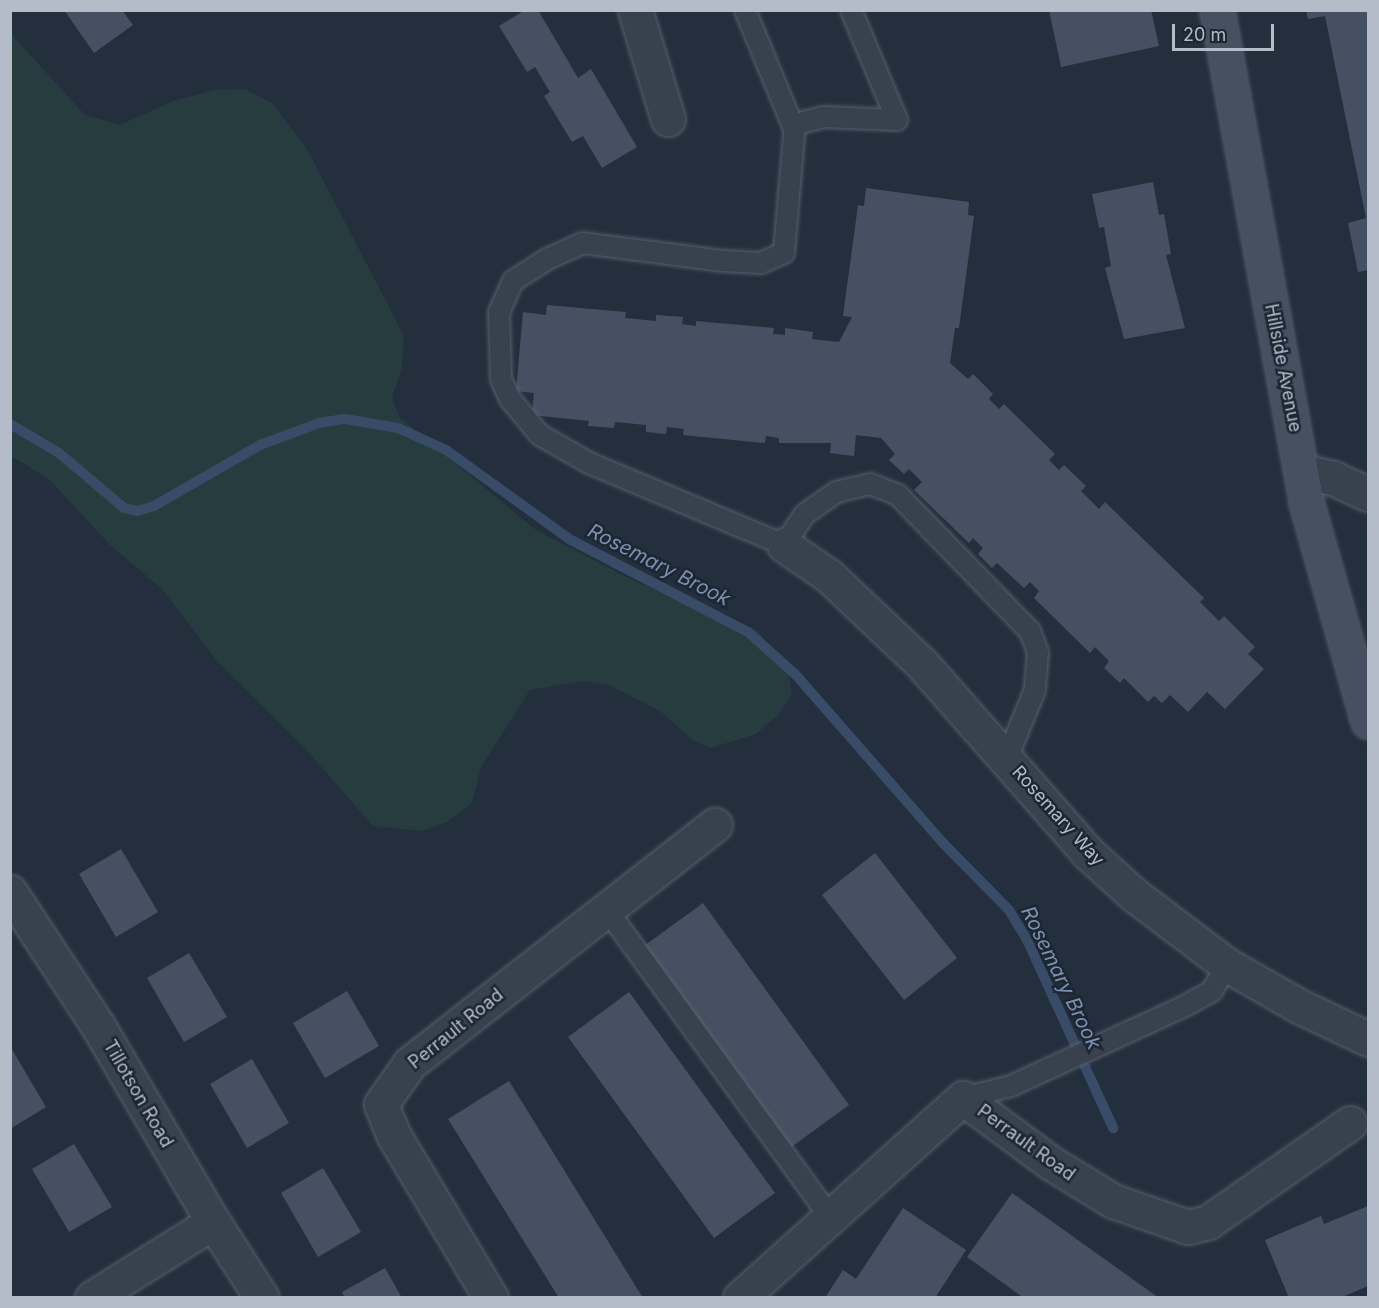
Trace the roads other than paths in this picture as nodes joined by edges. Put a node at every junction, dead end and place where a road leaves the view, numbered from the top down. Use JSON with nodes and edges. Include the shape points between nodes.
{"nodes":[{"id":1,"x":635,"y":10,"type":"edge"},
{"id":2,"x":745,"y":10,"type":"edge"},
{"id":3,"x":851,"y":10,"type":"edge"},
{"id":4,"x":1217,"y":10,"type":"edge"},
{"id":5,"x":668,"y":119,"type":"dead end"},
{"id":6,"x":794,"y":129,"type":"junction"},
{"id":7,"x":1302,"y":471,"type":"junction"},
{"id":8,"x":1368,"y":494,"type":"edge"},
{"id":9,"x":784,"y":545,"type":"junction"},
{"id":10,"x":1366,"y":700,"type":"edge"},
{"id":11,"x":1007,"y":758,"type":"junction"},
{"id":12,"x":715,"y":825,"type":"dead end"},
{"id":13,"x":10,"y":892,"type":"edge"},
{"id":14,"x":607,"y":910,"type":"junction"},
{"id":15,"x":1227,"y":965,"type":"junction"},
{"id":16,"x":1368,"y":1039,"type":"edge"},
{"id":17,"x":963,"y":1098,"type":"junction"},
{"id":18,"x":1350,"y":1123,"type":"dead end"},
{"id":19,"x":830,"y":1217,"type":"junction"},
{"id":20,"x":213,"y":1222,"type":"junction"},
{"id":21,"x":92,"y":1298,"type":"edge"},
{"id":22,"x":262,"y":1298,"type":"edge"},
{"id":23,"x":491,"y":1298,"type":"edge"},
{"id":24,"x":740,"y":1298,"type":"edge"}],
"edges":[{"from":1,"to":5,"type":"street"},
{"from":2,"to":6,"type":"lane"},
{"from":3,"to":6,"type":"lane","via":[[897,120],[824,117],[803,121]]},
{"from":4,"to":7,"type":"street","name":"Hillside Avenue"},
{"from":6,"to":9,"type":"lane","via":[[784,253],[761,263],[583,243],[537,264],[513,281],[499,312],[501,378],[510,399],[540,435],[589,463]]},
{"from":7,"to":8,"type":"street","via":[[1343,481]]},
{"from":7,"to":10,"type":"street","name":"Hillside Avenue","via":[[1309,512]]},
{"from":9,"to":11,"type":"street","name":"Rosemary Way","via":[[830,576],[886,629]]},
{"from":9,"to":11,"type":"lane","via":[[805,514],[836,492],[870,484],[898,495],[1030,631],[1038,653],[1035,690]]},
{"from":11,"to":15,"type":"street","name":"Rosemary Way","via":[[1088,853],[1166,922]]},
{"from":12,"to":14,"type":"street","name":"Perrault Road"},
{"from":13,"to":20,"type":"street","name":"Tillotson Road","via":[[98,1026]]},
{"from":14,"to":19,"type":"lane"},
{"from":14,"to":23,"type":"street","name":"Perrault Road","via":[[410,1063],[381,1104],[393,1134]]},
{"from":15,"to":16,"type":"street","name":"Rosemary Way"},
{"from":15,"to":17,"type":"lane","via":[[1212,991],[1011,1086]]},
{"from":17,"to":18,"type":"street","name":"Perrault Road","via":[[1103,1196],[1131,1210],[1188,1227],[1208,1222]]},
{"from":17,"to":19,"type":"street","name":"Perrault Road"},
{"from":19,"to":24,"type":"street","name":"Perrault Road"},
{"from":20,"to":21,"type":"street"},
{"from":20,"to":22,"type":"street","name":"Tillotson Road"}]}
